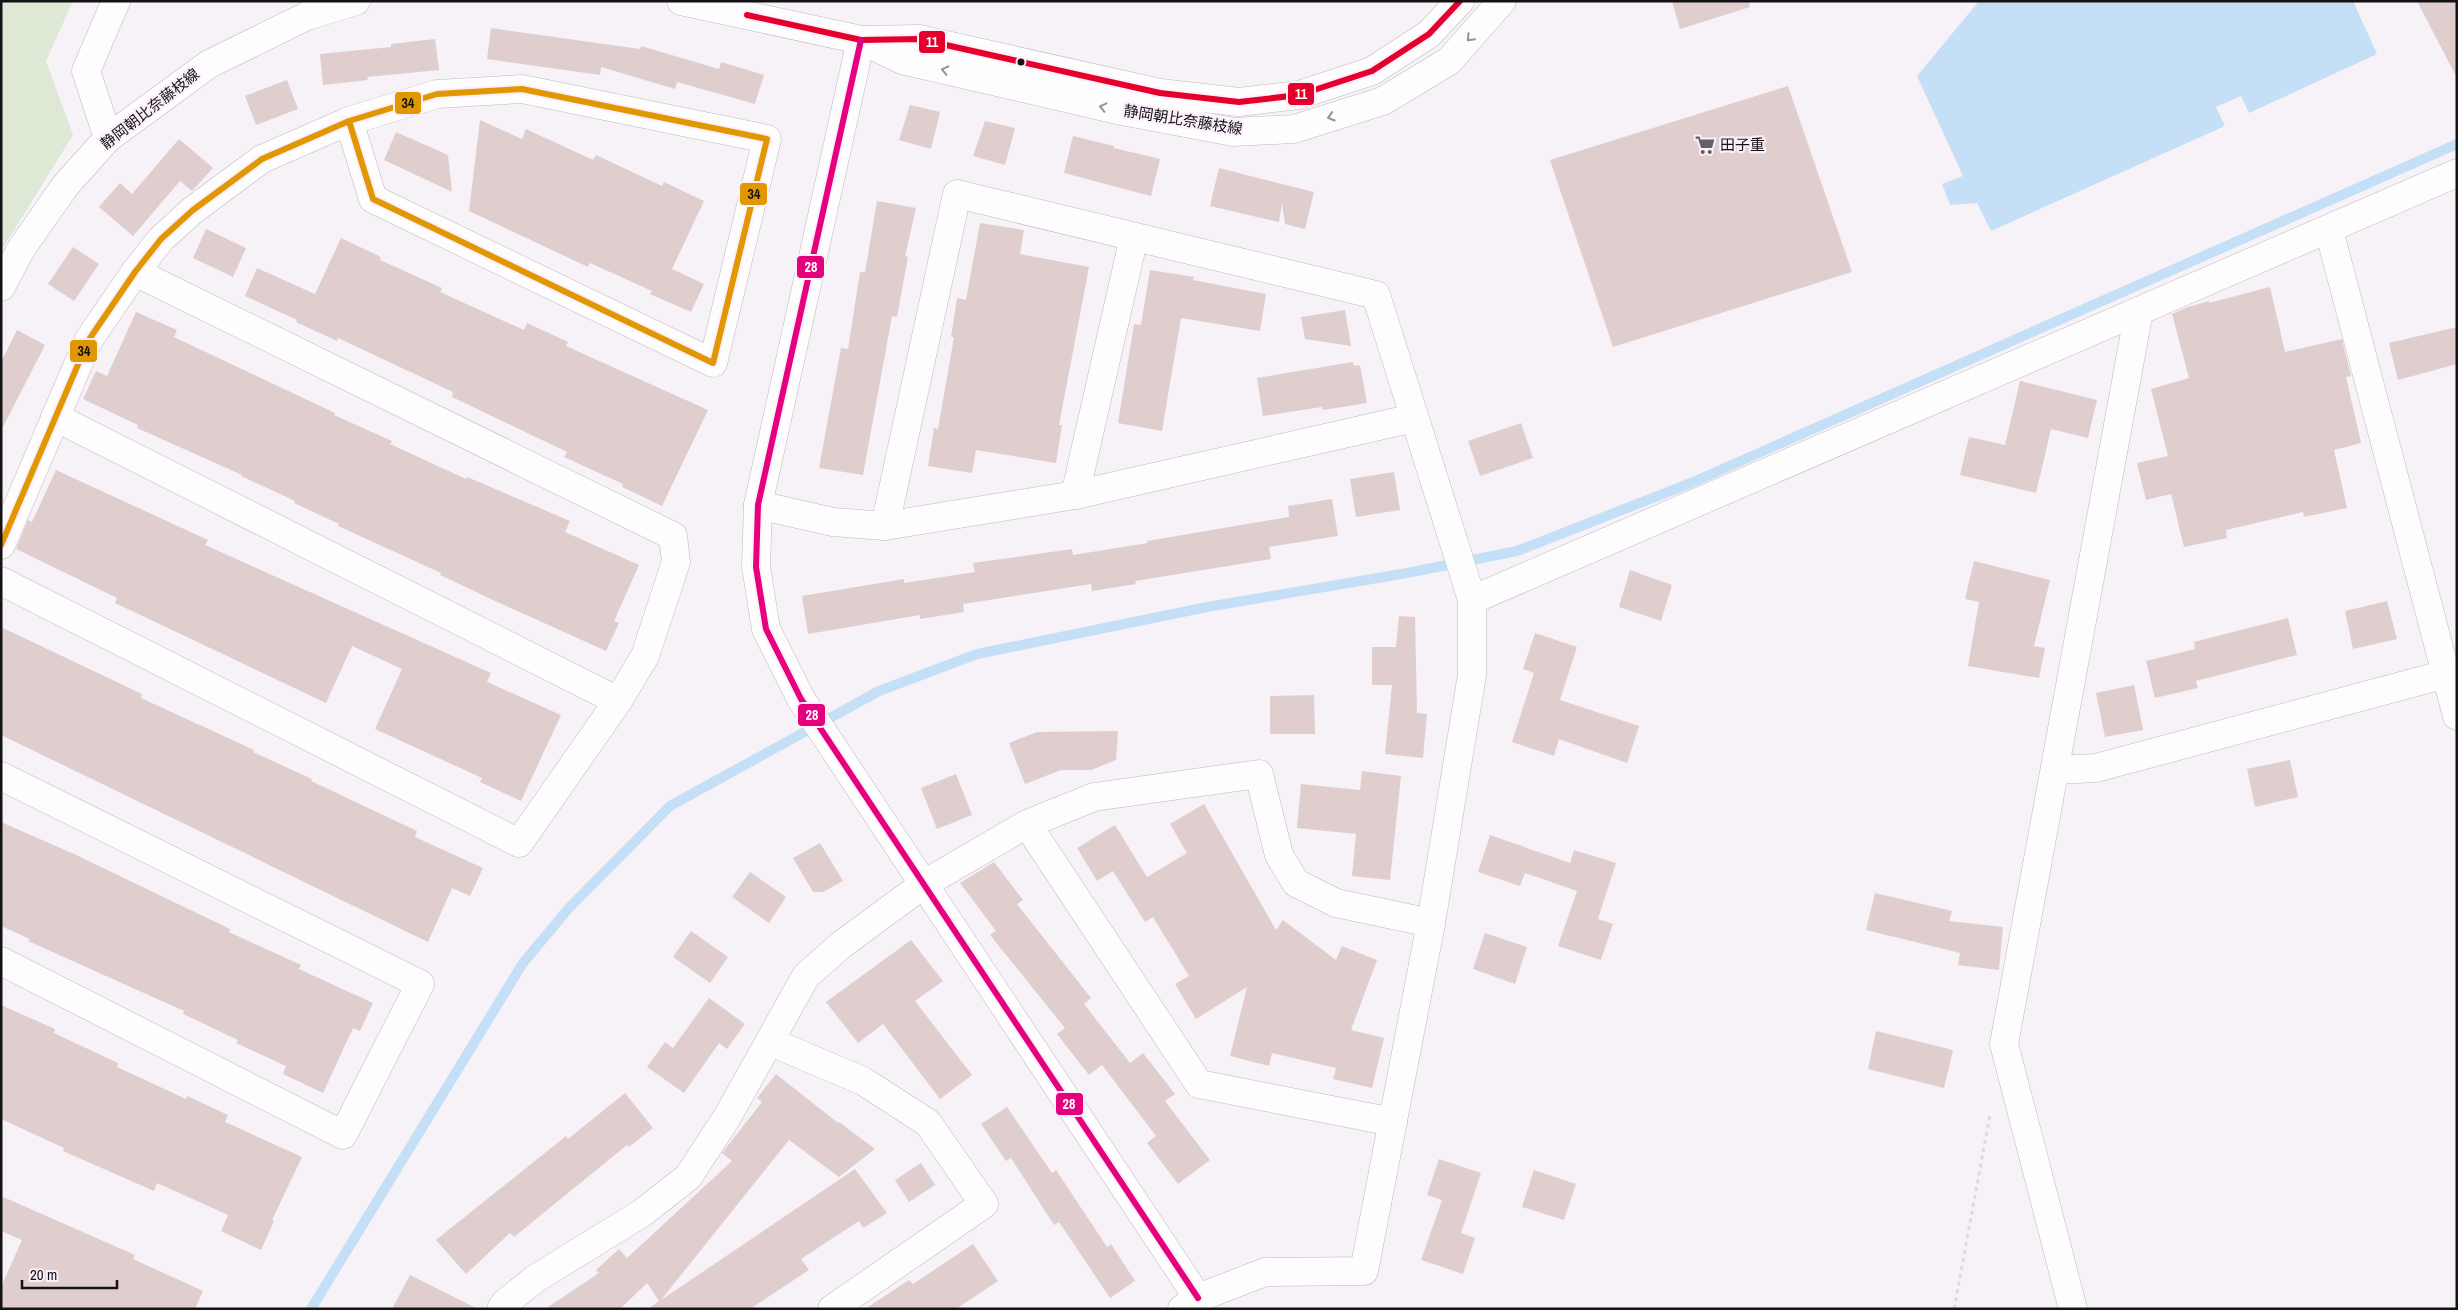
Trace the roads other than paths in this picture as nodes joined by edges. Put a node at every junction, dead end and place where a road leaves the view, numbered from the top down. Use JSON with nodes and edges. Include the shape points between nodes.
{"nodes":[{"id":1,"x":116,"y":1,"type":"edge"},
{"id":2,"x":356,"y":1,"type":"edge"},
{"id":3,"x":680,"y":1,"type":"edge"},
{"id":4,"x":1460,"y":1,"type":"edge"},
{"id":5,"x":1502,"y":1,"type":"edge"},
{"id":6,"x":862,"y":40,"type":"junction"},
{"id":7,"x":349,"y":121,"type":"junction"},
{"id":8,"x":108,"y":138,"type":"junction"},
{"id":9,"x":2457,"y":172,"type":"edge"},
{"id":10,"x":2329,"y":230,"type":"junction"},
{"id":11,"x":1134,"y":237,"type":"junction"},
{"id":12,"x":136,"y":272,"type":"junction"},
{"id":13,"x":1,"y":287,"type":"edge"},
{"id":14,"x":2139,"y":311,"type":"junction"},
{"id":15,"x":55,"y":417,"type":"junction"},
{"id":16,"x":1414,"y":418,"type":"junction"},
{"id":17,"x":1075,"y":495,"type":"junction"},
{"id":18,"x":758,"y":505,"type":"junction"},
{"id":19,"x":885,"y":526,"type":"junction"},
{"id":20,"x":1,"y":545,"type":"edge"},
{"id":21,"x":1,"y":581,"type":"edge"},
{"id":22,"x":1472,"y":600,"type":"junction"},
{"id":23,"x":2451,"y":673,"type":"edge"},
{"id":24,"x":618,"y":701,"type":"junction"},
{"id":25,"x":2457,"y":716,"type":"edge"},
{"id":26,"x":2056,"y":770,"type":"junction"},
{"id":27,"x":1,"y":776,"type":"edge"},
{"id":28,"x":1027,"y":824,"type":"junction"},
{"id":29,"x":924,"y":884,"type":"junction"},
{"id":30,"x":1431,"y":922,"type":"junction"},
{"id":31,"x":1,"y":961,"type":"edge"},
{"id":32,"x":771,"y":1042,"type":"junction"},
{"id":33,"x":1393,"y":1122,"type":"junction"},
{"id":34,"x":1190,"y":1303,"type":"edge"},
{"id":35,"x":501,"y":1309,"type":"edge"},
{"id":36,"x":832,"y":1309,"type":"edge"},
{"id":37,"x":2073,"y":1309,"type":"edge"}],
"edges":[{"from":1,"to":8,"type":"street","via":[[86,71]]},
{"from":2,"to":8,"type":"street","name":"静岡朝比奈藤枝線","via":[[307,16],[209,64]]},
{"from":3,"to":6,"type":"street","name":"静岡朝比奈藤枝線"},
{"from":4,"to":6,"type":"street","name":"静岡朝比奈藤枝線","via":[[1429,34],[1372,71],[1299,95],[1239,102],[1160,92],[919,39]]},
{"from":5,"to":6,"type":"street","name":"静岡朝比奈藤枝線","one_way":true,"via":[[1449,60],[1383,101],[1294,129],[1234,132],[1122,111],[902,60]]},
{"from":6,"to":18,"type":"street"},
{"from":7,"to":7,"type":"street","via":[[437,94],[522,89],[767,139],[713,363],[372,199]]},
{"from":7,"to":12,"type":"street","via":[[262,159],[193,210],[161,239]]},
{"from":8,"to":13,"type":"street","name":"静岡朝比奈藤枝線","via":[[65,186],[21,250]]},
{"from":9,"to":10,"type":"street"},
{"from":10,"to":14,"type":"street"},
{"from":10,"to":23,"type":"street"},
{"from":11,"to":16,"type":"street","via":[[1376,295]]},
{"from":11,"to":17,"type":"street"},
{"from":11,"to":19,"type":"street","via":[[957,194]]},
{"from":12,"to":15,"type":"street","via":[[88,341]]},
{"from":12,"to":24,"type":"street","via":[[673,536],[676,562],[645,656]]},
{"from":14,"to":22,"type":"street"},
{"from":14,"to":26,"type":"street"},
{"from":15,"to":20,"type":"street"},
{"from":15,"to":24,"type":"street"},
{"from":16,"to":17,"type":"street"},
{"from":16,"to":22,"type":"street"},
{"from":17,"to":19,"type":"street"},
{"from":18,"to":19,"type":"street","via":[[832,522]]},
{"from":18,"to":29,"type":"street","via":[[756,566],[766,629],[801,699]]},
{"from":21,"to":24,"type":"street","via":[[519,843]]},
{"from":22,"to":30,"type":"street","via":[[1472,675]]},
{"from":23,"to":25,"type":"street"},
{"from":23,"to":26,"type":"street","via":[[2096,768]]},
{"from":26,"to":37,"type":"street","via":[[2004,1044]]},
{"from":27,"to":31,"type":"street","via":[[420,984],[343,1134]]},
{"from":28,"to":29,"type":"street"},
{"from":28,"to":30,"type":"street","via":[[1094,797],[1259,774],[1279,854],[1296,883],[1336,903]]},
{"from":28,"to":33,"type":"street","via":[[1199,1084]]},
{"from":29,"to":32,"type":"street","via":[[806,976]]},
{"from":29,"to":34,"type":"street"},
{"from":30,"to":33,"type":"street"},
{"from":32,"to":35,"type":"street","via":[[688,1178],[642,1213],[535,1279]]},
{"from":32,"to":36,"type":"street","via":[[863,1082],[928,1123],[984,1204]]},
{"from":33,"to":34,"type":"street","via":[[1364,1271],[1265,1272]]}]}
